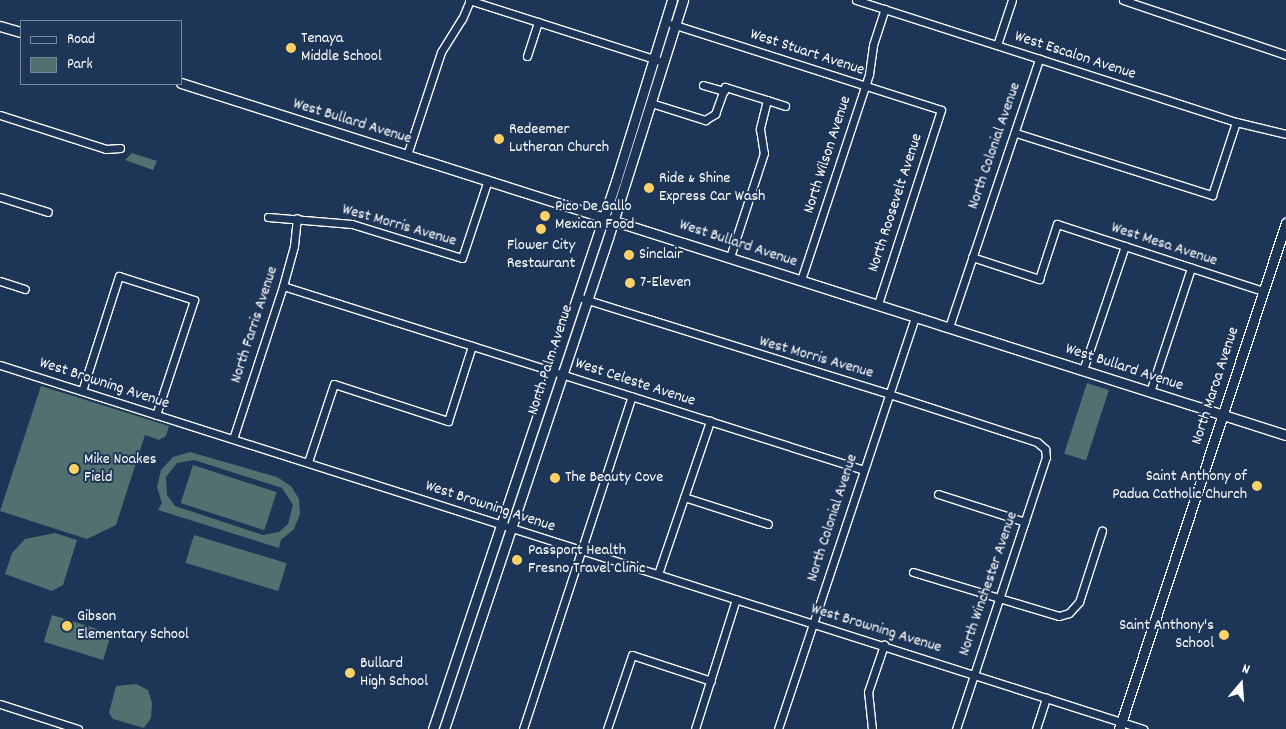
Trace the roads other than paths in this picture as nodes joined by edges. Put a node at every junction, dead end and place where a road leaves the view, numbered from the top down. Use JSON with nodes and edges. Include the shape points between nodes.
{"nodes":[{"id":1,"x":469,"y":0,"type":"edge"},
{"id":2,"x":672,"y":0,"type":"edge"},
{"id":3,"x":683,"y":0,"type":"edge"},
{"id":4,"x":856,"y":0,"type":"edge"},
{"id":5,"x":1012,"y":0,"type":"edge"},
{"id":6,"x":1123,"y":0,"type":"edge"},
{"id":7,"x":885,"y":9,"type":"junction"},
{"id":8,"x":538,"y":22,"type":"junction"},
{"id":9,"x":665,"y":22,"type":"junction"},
{"id":10,"x":674,"y":25,"type":"junction"},
{"id":11,"x":0,"y":26,"type":"edge"},
{"id":12,"x":20,"y":32,"type":"edge"},
{"id":13,"x":997,"y":45,"type":"junction"},
{"id":14,"x":1286,"y":54,"type":"edge"},
{"id":15,"x":527,"y":56,"type":"dead end"},
{"id":16,"x":653,"y":59,"type":"junction"},
{"id":17,"x":1039,"y":59,"type":"junction"},
{"id":18,"x":663,"y":62,"type":"junction"},
{"id":19,"x":182,"y":83,"type":"edge"},
{"id":20,"x":703,"y":85,"type":"dead end"},
{"id":21,"x":865,"y":86,"type":"junction"},
{"id":22,"x":724,"y":92,"type":"junction"},
{"id":23,"x":642,"y":94,"type":"junction"},
{"id":24,"x":767,"y":100,"type":"junction"},
{"id":25,"x":651,"y":103,"type":"junction"},
{"id":26,"x":785,"y":106,"type":"dead end"},
{"id":27,"x":941,"y":110,"type":"joint"},
{"id":28,"x":0,"y":115,"type":"edge"},
{"id":29,"x":1236,"y":122,"type":"junction"},
{"id":30,"x":1016,"y":133,"type":"junction"},
{"id":31,"x":1286,"y":134,"type":"edge"},
{"id":32,"x":120,"y":148,"type":"dead end"},
{"id":33,"x":636,"y":150,"type":"junction"},
{"id":34,"x":407,"y":155,"type":"junction"},
{"id":35,"x":488,"y":180,"type":"junction"},
{"id":36,"x":0,"y":197,"type":"edge"},
{"id":37,"x":48,"y":212,"type":"dead end"},
{"id":38,"x":604,"y":217,"type":"junction"},
{"id":39,"x":268,"y":218,"type":"dead end"},
{"id":40,"x":297,"y":218,"type":"junction"},
{"id":41,"x":614,"y":220,"type":"junction"},
{"id":42,"x":1286,"y":223,"type":"edge"},
{"id":43,"x":1125,"y":246,"type":"junction"},
{"id":44,"x":730,"y":257,"type":"junction"},
{"id":45,"x":972,"y":257,"type":"junction"},
{"id":46,"x":1191,"y":268,"type":"junction"},
{"id":47,"x":801,"y":280,"type":"junction"},
{"id":48,"x":0,"y":281,"type":"edge"},
{"id":49,"x":282,"y":286,"type":"junction"},
{"id":50,"x":25,"y":289,"type":"dead end"},
{"id":51,"x":1263,"y":291,"type":"junction"},
{"id":52,"x":582,"y":298,"type":"junction"},
{"id":53,"x":878,"y":304,"type":"junction"},
{"id":54,"x":915,"y":316,"type":"junction"},
{"id":55,"x":949,"y":327,"type":"junction"},
{"id":56,"x":472,"y":346,"type":"junction"},
{"id":57,"x":0,"y":365,"type":"edge"},
{"id":58,"x":1083,"y":370,"type":"junction"},
{"id":59,"x":552,"y":372,"type":"junction"},
{"id":60,"x":562,"y":374,"type":"junction"},
{"id":61,"x":82,"y":391,"type":"junction"},
{"id":62,"x":1150,"y":392,"type":"junction"},
{"id":63,"x":889,"y":394,"type":"junction"},
{"id":64,"x":632,"y":396,"type":"junction"},
{"id":65,"x":156,"y":415,"type":"junction"},
{"id":66,"x":1223,"y":415,"type":"junction"},
{"id":67,"x":710,"y":421,"type":"junction"},
{"id":68,"x":1286,"y":436,"type":"edge"},
{"id":69,"x":233,"y":439,"type":"junction"},
{"id":70,"x":1045,"y":448,"type":"joint"},
{"id":71,"x":308,"y":462,"type":"junction"},
{"id":72,"x":864,"y":470,"type":"junction"},
{"id":73,"x":938,"y":494,"type":"dead end"},
{"id":74,"x":684,"y":497,"type":"junction"},
{"id":75,"x":1025,"y":522,"type":"junction"},
{"id":76,"x":768,"y":524,"type":"dead end"},
{"id":77,"x":506,"y":526,"type":"junction"},
{"id":78,"x":1102,"y":531,"type":"dead end"},
{"id":79,"x":582,"y":550,"type":"junction"},
{"id":80,"x":913,"y":572,"type":"dead end"},
{"id":81,"x":658,"y":574,"type":"junction"},
{"id":82,"x":736,"y":599,"type":"junction"},
{"id":83,"x":999,"y":599,"type":"junction"},
{"id":84,"x":813,"y":623,"type":"junction"},
{"id":85,"x":884,"y":645,"type":"junction"},
{"id":86,"x":456,"y":662,"type":"junction"},
{"id":87,"x":466,"y":666,"type":"junction"},
{"id":88,"x":974,"y":674,"type":"junction"},
{"id":89,"x":711,"y":681,"type":"junction"},
{"id":90,"x":1046,"y":698,"type":"junction"},
{"id":91,"x":0,"y":704,"type":"edge"},
{"id":92,"x":1120,"y":726,"type":"edge"},
{"id":93,"x":78,"y":729,"type":"edge"},
{"id":94,"x":433,"y":729,"type":"edge"},
{"id":95,"x":444,"y":729,"type":"edge"},
{"id":96,"x":523,"y":729,"type":"edge"},
{"id":97,"x":607,"y":729,"type":"edge"},
{"id":98,"x":695,"y":729,"type":"edge"},
{"id":99,"x":778,"y":729,"type":"edge"},
{"id":100,"x":872,"y":729,"type":"edge"},
{"id":101,"x":956,"y":729,"type":"edge"},
{"id":102,"x":1036,"y":729,"type":"edge"},
{"id":103,"x":1143,"y":729,"type":"edge"}],
"edges":[{"from":1,"to":8,"type":"street"},
{"from":1,"to":34,"type":"street","via":[[462,19],[441,52]]},
{"from":2,"to":9,"type":"main road","name":"North Palm Avenue"},
{"from":3,"to":10,"type":"main road","name":"North Palm Avenue"},
{"from":4,"to":7,"type":"street","name":"West Escalon Avenue"},
{"from":5,"to":13,"type":"street"},
{"from":6,"to":14,"type":"street"},
{"from":7,"to":13,"type":"street","name":"West Escalon Avenue"},
{"from":7,"to":21,"type":"street","name":"North Wilson Avenue","via":[[873,45]]},
{"from":8,"to":15,"type":"street"},
{"from":8,"to":16,"type":"street"},
{"from":9,"to":10,"type":"street","name":"West Stuart Avenue"},
{"from":9,"to":16,"type":"main road","name":"North Palm Avenue"},
{"from":10,"to":18,"type":"main road","name":"North Palm Avenue"},
{"from":10,"to":21,"type":"street","name":"West Stuart Avenue"},
{"from":11,"to":12,"type":"main road"},
{"from":13,"to":17,"type":"street","name":"West Escalon Avenue"},
{"from":16,"to":18,"type":"street"},
{"from":16,"to":23,"type":"main road","name":"North Palm Avenue"},
{"from":17,"to":29,"type":"street","name":"West Escalon Avenue"},
{"from":17,"to":30,"type":"street","name":"North Colonial Avenue"},
{"from":18,"to":25,"type":"main road","name":"North Palm Avenue"},
{"from":19,"to":34,"type":"main road","name":"West Bullard Avenue"},
{"from":20,"to":22,"type":"street"},
{"from":21,"to":27,"type":"street","name":"West Stuart Avenue"},
{"from":21,"to":47,"type":"street","name":"North Wilson Avenue"},
{"from":22,"to":24,"type":"street","via":[[725,87]]},
{"from":22,"to":25,"type":"street","via":[[709,120]]},
{"from":23,"to":33,"type":"main road","via":[[641,116],[632,145]]},
{"from":23,"to":38,"type":"main road","name":"North Palm Avenue"},
{"from":24,"to":26,"type":"street"},
{"from":24,"to":44,"type":"street","via":[[760,129],[764,153]]},
{"from":25,"to":33,"type":"main road","name":"North Palm Avenue"},
{"from":27,"to":53,"type":"street","name":"North Roosevelt Avenue"},
{"from":28,"to":32,"type":"street","via":[[106,149]]},
{"from":29,"to":30,"type":"street","via":[[1212,195]]},
{"from":29,"to":31,"type":"street","name":"West Escalon Avenue"},
{"from":30,"to":45,"type":"street","name":"North Colonial Avenue"},
{"from":33,"to":41,"type":"main road","name":"North Palm Avenue"},
{"from":34,"to":35,"type":"main road","name":"West Bullard Avenue"},
{"from":35,"to":38,"type":"main road","name":"West Bullard Avenue"},
{"from":35,"to":40,"type":"street","name":"West Morris Avenue","via":[[462,258],[352,224]]},
{"from":36,"to":37,"type":"street"},
{"from":38,"to":41,"type":"main road","name":"West Bullard Avenue"},
{"from":38,"to":52,"type":"main road","name":"North Palm Avenue"},
{"from":39,"to":40,"type":"street","name":"West Morris Avenue"},
{"from":40,"to":49,"type":"street","name":"North Farris Avenue","via":[[294,246]]},
{"from":41,"to":44,"type":"main road","name":"West Bullard Avenue"},
{"from":41,"to":52,"type":"main road","name":"North Palm Avenue"},
{"from":42,"to":51,"type":"main road","name":"North Maroa Avenue"},
{"from":43,"to":45,"type":"street","name":"West Mesa Avenue","via":[[1057,224],[1039,279]]},
{"from":43,"to":46,"type":"street","name":"West Mesa Avenue"},
{"from":43,"to":58,"type":"street"},
{"from":44,"to":47,"type":"main road","name":"West Bullard Avenue"},
{"from":45,"to":55,"type":"street","name":"North Colonial Avenue"},
{"from":46,"to":51,"type":"street","name":"West Mesa Avenue"},
{"from":46,"to":62,"type":"street"},
{"from":47,"to":53,"type":"main road","name":"West Bullard Avenue"},
{"from":48,"to":50,"type":"street"},
{"from":49,"to":56,"type":"street","name":"West Celeste Avenue"},
{"from":49,"to":69,"type":"street","name":"North Farris Avenue"},
{"from":51,"to":66,"type":"main road","name":"North Maroa Avenue"},
{"from":52,"to":59,"type":"main road","name":"North Palm Avenue"},
{"from":52,"to":60,"type":"main road","name":"North Palm Avenue"},
{"from":52,"to":63,"type":"street","name":"West Morris Avenue"},
{"from":53,"to":54,"type":"main road","name":"West Bullard Avenue"},
{"from":54,"to":55,"type":"main road","name":"West Bullard Avenue"},
{"from":54,"to":63,"type":"street","name":"North Colonial Avenue"},
{"from":55,"to":58,"type":"main road","name":"West Bullard Avenue"},
{"from":56,"to":59,"type":"street","name":"West Celeste Avenue"},
{"from":56,"to":71,"type":"street","via":[[448,421],[334,384]]},
{"from":57,"to":61,"type":"street","name":"West Browning Avenue"},
{"from":58,"to":62,"type":"main road","name":"West Bullard Avenue"},
{"from":59,"to":60,"type":"street","name":"West Celeste Avenue"},
{"from":59,"to":77,"type":"main road","name":"North Palm Avenue"},
{"from":60,"to":64,"type":"street","name":"West Celeste Avenue"},
{"from":60,"to":77,"type":"main road","name":"North Palm Avenue"},
{"from":61,"to":65,"type":"street","name":"West Browning Avenue"},
{"from":61,"to":65,"type":"street","via":[[119,276],[194,300]]},
{"from":62,"to":66,"type":"main road","name":"West Bullard Avenue"},
{"from":63,"to":70,"type":"street","name":"West Morris Avenue","via":[[1037,442]]},
{"from":63,"to":72,"type":"street","name":"North Colonial Avenue"},
{"from":64,"to":67,"type":"street","name":"West Celeste Avenue"},
{"from":64,"to":79,"type":"street"},
{"from":65,"to":69,"type":"street","name":"West Browning Avenue"},
{"from":66,"to":68,"type":"main road","name":"West Bullard Avenue"},
{"from":66,"to":92,"type":"main road","name":"North Maroa Avenue"},
{"from":67,"to":72,"type":"street","name":"West Celeste Avenue"},
{"from":67,"to":74,"type":"street"},
{"from":69,"to":71,"type":"street","name":"West Browning Avenue"},
{"from":70,"to":75,"type":"street","name":"North Winchester Avenue","via":[[1046,457]]},
{"from":71,"to":77,"type":"street","name":"West Browning Avenue"},
{"from":72,"to":84,"type":"street","name":"North Colonial Avenue"},
{"from":73,"to":75,"type":"street"},
{"from":74,"to":76,"type":"street"},
{"from":74,"to":81,"type":"street"},
{"from":75,"to":83,"type":"street","name":"North Winchester Avenue"},
{"from":77,"to":79,"type":"street","name":"West Browning Avenue"},
{"from":77,"to":86,"type":"main road","name":"North Palm Avenue"},
{"from":77,"to":87,"type":"main road","name":"North Palm Avenue"},
{"from":78,"to":83,"type":"street","via":[[1079,602],[1069,613],[1048,615]]},
{"from":79,"to":81,"type":"street","name":"West Browning Avenue"},
{"from":79,"to":96,"type":"street"},
{"from":80,"to":83,"type":"street"},
{"from":81,"to":82,"type":"street","name":"West Browning Avenue"},
{"from":82,"to":84,"type":"street","name":"West Browning Avenue"},
{"from":82,"to":89,"type":"street"},
{"from":83,"to":88,"type":"street","name":"North Winchester Avenue"},
{"from":84,"to":85,"type":"street","name":"West Browning Avenue"},
{"from":84,"to":99,"type":"street","name":"North Colonial Avenue"},
{"from":85,"to":88,"type":"street","name":"West Browning Avenue"},
{"from":85,"to":100,"type":"street","via":[[868,692]]},
{"from":86,"to":87,"type":"main road"},
{"from":86,"to":94,"type":"main road","name":"North Palm Avenue"},
{"from":87,"to":95,"type":"main road","name":"North Palm Avenue"},
{"from":88,"to":90,"type":"street","name":"West Browning Avenue"},
{"from":88,"to":101,"type":"street","name":"North Winchester Avenue"},
{"from":89,"to":97,"type":"street","via":[[632,655]]},
{"from":89,"to":98,"type":"street"},
{"from":90,"to":92,"type":"street","name":"West Browning Avenue"},
{"from":90,"to":102,"type":"street"},
{"from":91,"to":93,"type":"street"},
{"from":92,"to":103,"type":"street","name":"West Browning Avenue"}]}
